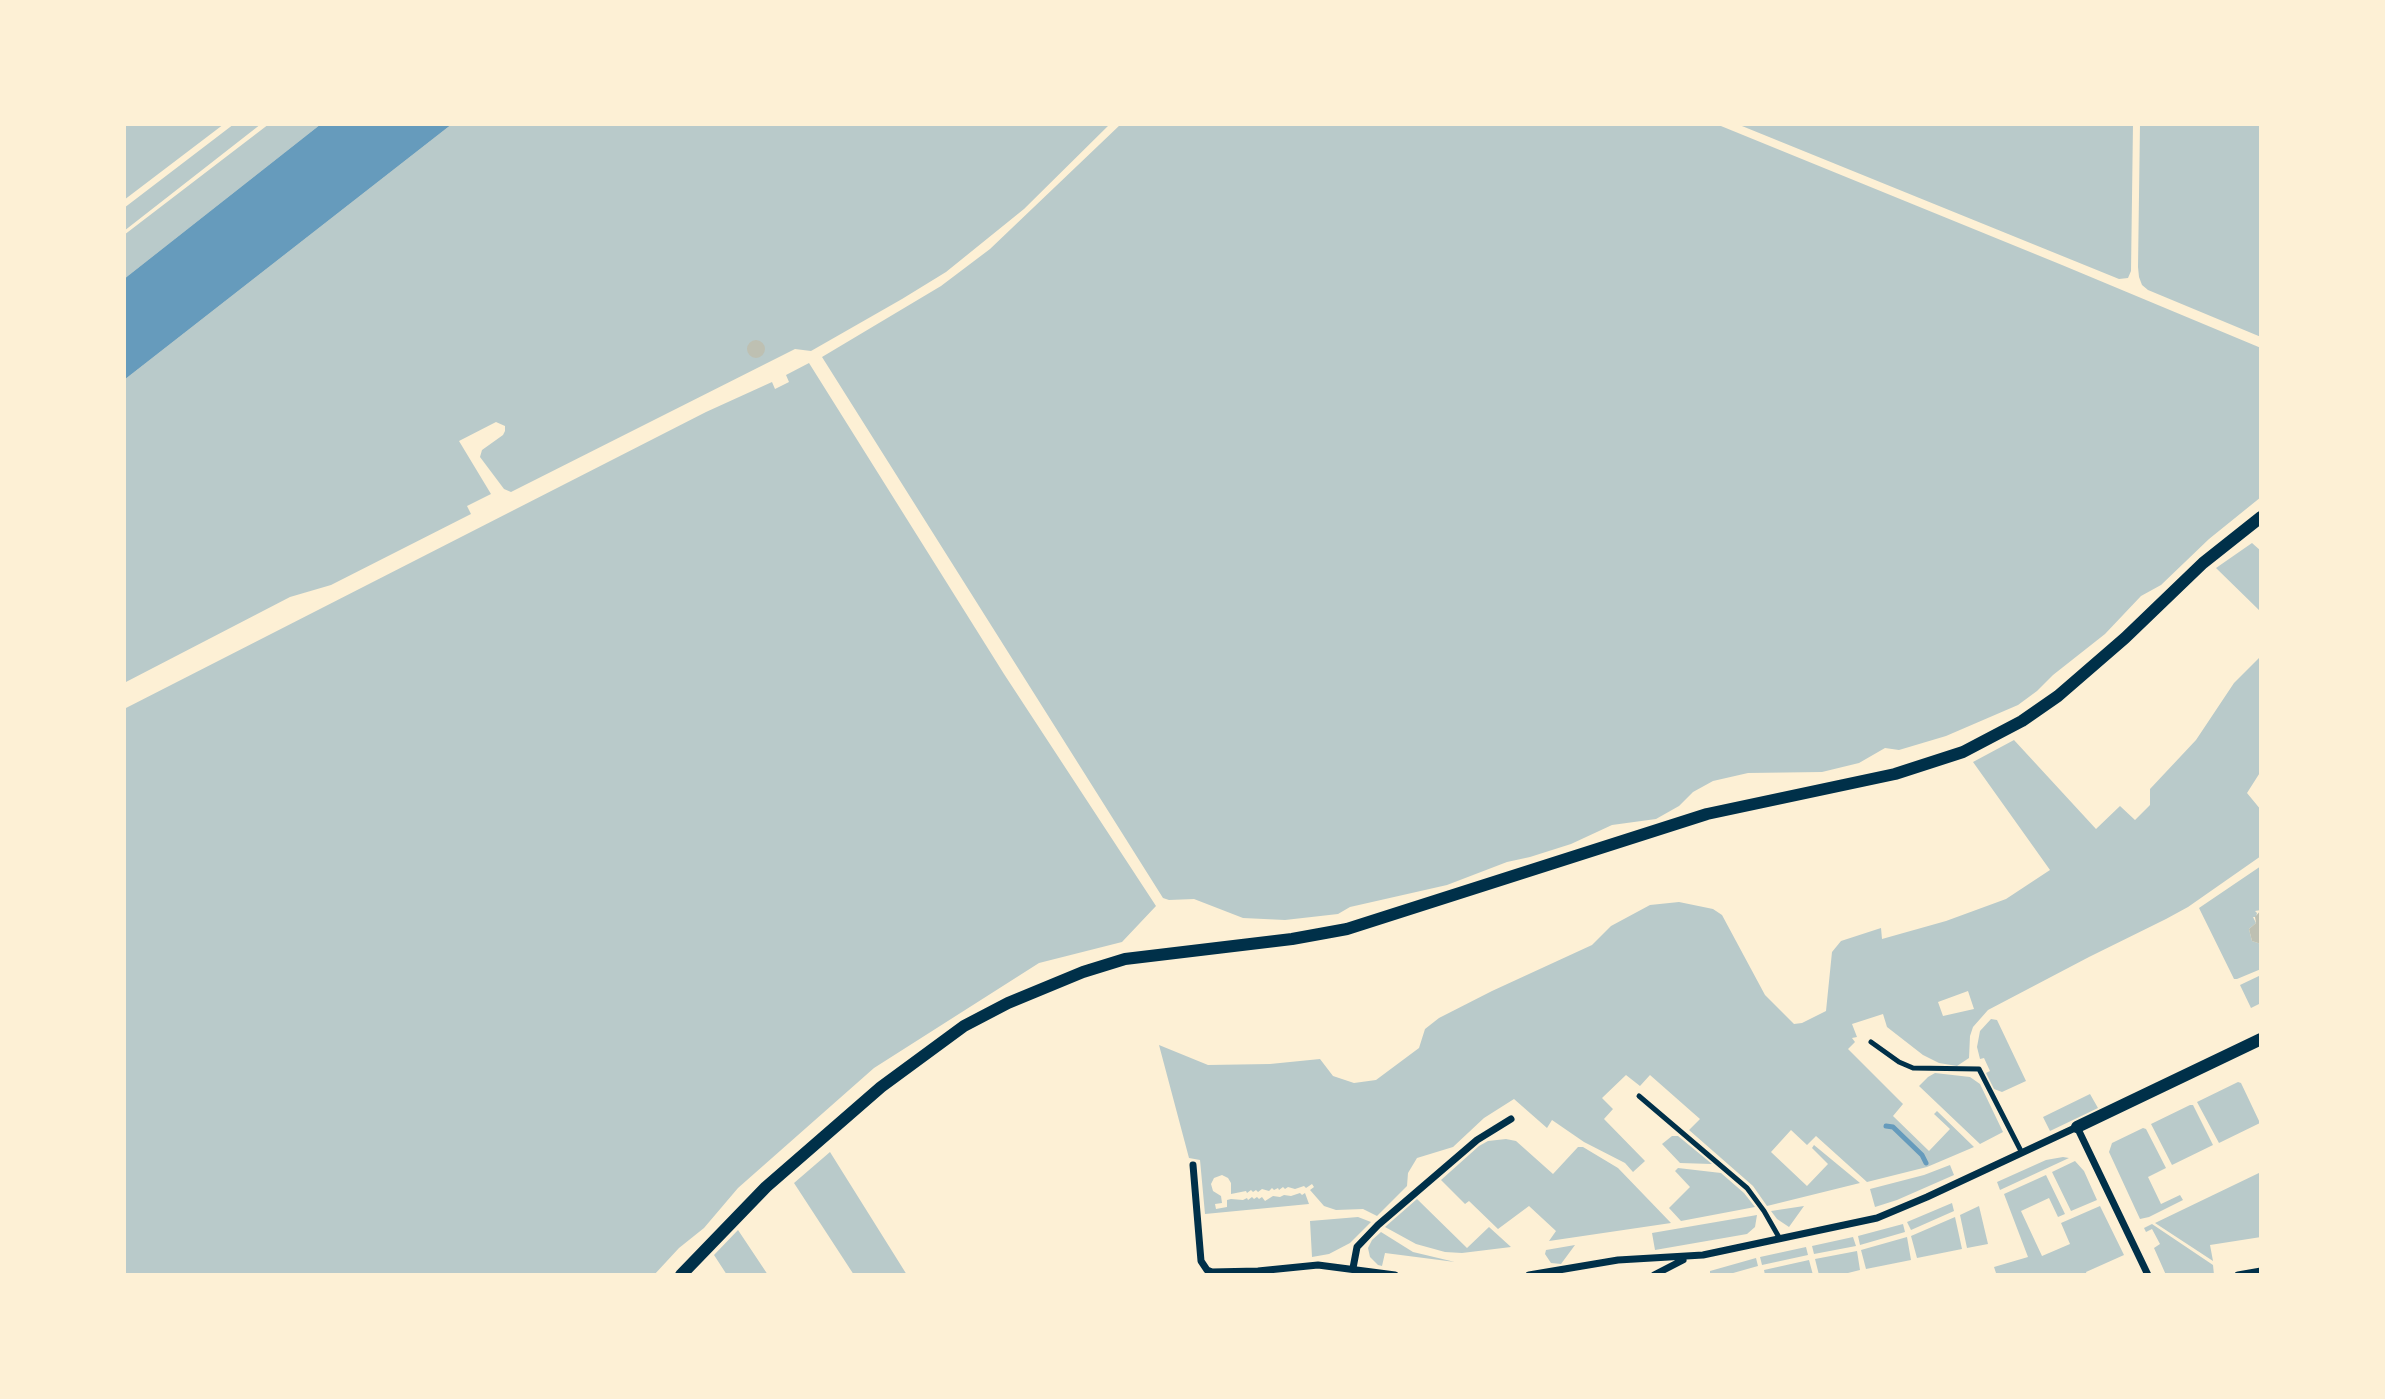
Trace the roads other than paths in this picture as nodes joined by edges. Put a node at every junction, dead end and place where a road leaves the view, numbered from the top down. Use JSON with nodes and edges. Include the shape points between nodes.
{"nodes":[{"id":1,"x":2261,"y":517,"type":"edge"},
{"id":2,"x":2261,"y":1039,"type":"edge"},
{"id":3,"x":1871,"y":1042,"type":"dead end"},
{"id":4,"x":1639,"y":1096,"type":"dead end"},
{"id":5,"x":1511,"y":1119,"type":"dead end"},
{"id":6,"x":2077,"y":1127,"type":"junction"},
{"id":7,"x":2022,"y":1153,"type":"junction"},
{"id":8,"x":1193,"y":1165,"type":"dead end"},
{"id":9,"x":1780,"y":1239,"type":"junction"},
{"id":10,"x":1687,"y":1258,"type":"junction"},
{"id":11,"x":1353,"y":1268,"type":"junction"},
{"id":12,"x":2261,"y":1271,"type":"edge"},
{"id":13,"x":681,"y":1275,"type":"edge"},
{"id":14,"x":1395,"y":1275,"type":"edge"},
{"id":15,"x":1529,"y":1275,"type":"edge"},
{"id":16,"x":1654,"y":1275,"type":"edge"},
{"id":17,"x":2148,"y":1275,"type":"edge"},
{"id":18,"x":2238,"y":1275,"type":"edge"}],
"edges":[{"from":1,"to":13,"type":"street","via":[[2203,563],[2058,696],[2022,722],[1963,752],[1895,774],[1707,814],[1347,929],[1125,959],[1008,1003],[964,1026],[881,1087],[766,1187]]},
{"from":2,"to":6,"type":"street"},
{"from":3,"to":7,"type":"lane","via":[[1913,1068],[1979,1069]]},
{"from":4,"to":9,"type":"lane","via":[[1747,1188]]},
{"from":5,"to":11,"type":"street","via":[[1477,1140],[1378,1224],[1357,1247]]},
{"from":6,"to":7,"type":"street"},
{"from":6,"to":17,"type":"street"},
{"from":7,"to":9,"type":"street","via":[[1877,1218]]},
{"from":8,"to":11,"type":"street","via":[[1201,1261],[1206,1270]]},
{"from":9,"to":10,"type":"street"},
{"from":10,"to":15,"type":"street","via":[[1618,1260]]},
{"from":10,"to":16,"type":"street"},
{"from":11,"to":14,"type":"street"},
{"from":12,"to":18,"type":"street"}]}
